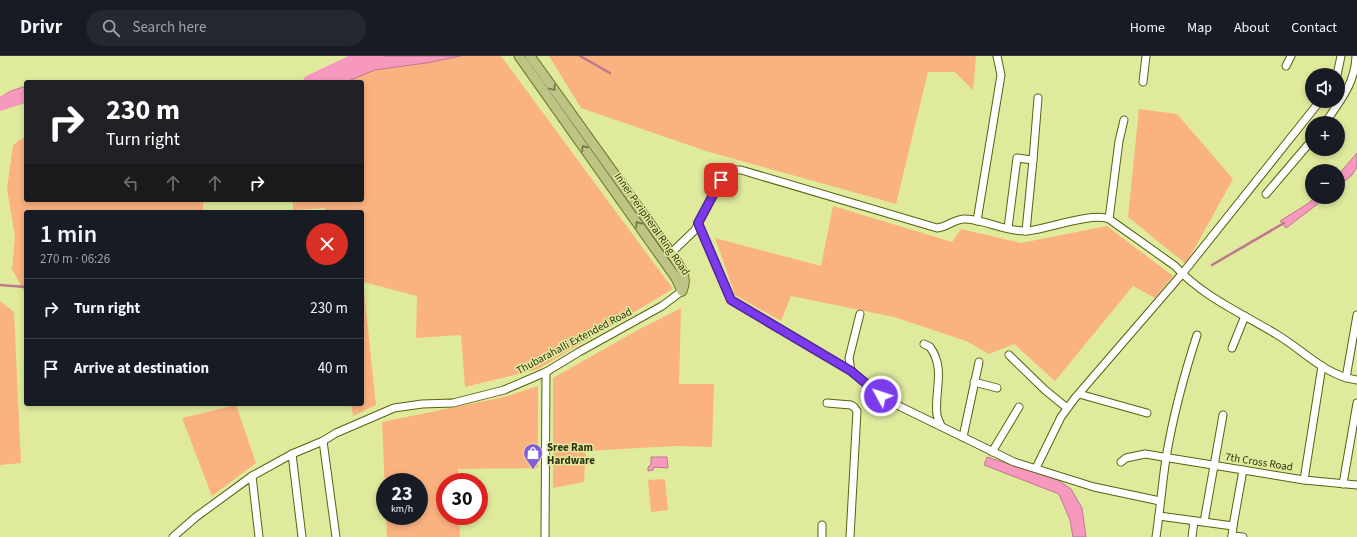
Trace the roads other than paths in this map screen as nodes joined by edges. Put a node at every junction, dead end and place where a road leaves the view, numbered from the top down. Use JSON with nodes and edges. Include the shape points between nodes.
{"nodes":[{"id":1,"x":519,"y":56,"type":"edge"},
{"id":2,"x":530,"y":56,"type":"edge"},
{"id":3,"x":997,"y":56,"type":"edge"},
{"id":4,"x":1146,"y":56,"type":"edge"},
{"id":5,"x":1291,"y":56,"type":"edge"},
{"id":6,"x":1341,"y":56,"type":"edge"},
{"id":7,"x":1356,"y":56,"type":"edge"},
{"id":8,"x":1286,"y":66,"type":"dead end"},
{"id":9,"x":1338,"y":68,"type":"edge"},
{"id":10,"x":1143,"y":82,"type":"dead end"},
{"id":11,"x":1038,"y":98,"type":"dead end"},
{"id":12,"x":1314,"y":108,"type":"edge"},
{"id":13,"x":1330,"y":116,"type":"edge"},
{"id":14,"x":1124,"y":120,"type":"dead end"},
{"id":15,"x":1305,"y":148,"type":"edge"},
{"id":16,"x":1033,"y":160,"type":"junction"},
{"id":17,"x":1266,"y":194,"type":"dead end"},
{"id":18,"x":1109,"y":219,"type":"junction"},
{"id":19,"x":977,"y":221,"type":"junction"},
{"id":20,"x":698,"y":223,"type":"junction"},
{"id":21,"x":1008,"y":228,"type":"junction"},
{"id":22,"x":1026,"y":231,"type":"junction"},
{"id":23,"x":671,"y":253,"type":"junction"},
{"id":24,"x":1182,"y":274,"type":"junction"},
{"id":25,"x":680,"y":275,"type":"junction"},
{"id":26,"x":682,"y":291,"type":"joint"},
{"id":27,"x":860,"y":314,"type":"dead end"},
{"id":28,"x":1357,"y":314,"type":"edge"},
{"id":29,"x":1245,"y":316,"type":"junction"},
{"id":30,"x":1198,"y":335,"type":"dead end"},
{"id":31,"x":924,"y":344,"type":"dead end"},
{"id":32,"x":1232,"y":348,"type":"dead end"},
{"id":33,"x":1009,"y":355,"type":"dead end"},
{"id":34,"x":978,"y":362,"type":"dead end"},
{"id":35,"x":1322,"y":366,"type":"junction"},
{"id":36,"x":851,"y":371,"type":"junction"},
{"id":37,"x":546,"y":372,"type":"junction"},
{"id":38,"x":1346,"y":378,"type":"junction"},
{"id":39,"x":1357,"y":380,"type":"edge"},
{"id":40,"x":974,"y":382,"type":"junction"},
{"id":41,"x":997,"y":388,"type":"dead end"},
{"id":42,"x":1079,"y":394,"type":"junction"},
{"id":43,"x":827,"y":403,"type":"dead end"},
{"id":44,"x":1357,"y":403,"type":"edge"},
{"id":45,"x":1019,"y":407,"type":"dead end"},
{"id":46,"x":1068,"y":408,"type":"junction"},
{"id":47,"x":1147,"y":413,"type":"dead end"},
{"id":48,"x":1222,"y":415,"type":"dead end"},
{"id":49,"x":941,"y":426,"type":"junction"},
{"id":50,"x":963,"y":437,"type":"junction"},
{"id":51,"x":323,"y":441,"type":"junction"},
{"id":52,"x":992,"y":452,"type":"junction"},
{"id":53,"x":292,"y":454,"type":"junction"},
{"id":54,"x":1166,"y":458,"type":"junction"},
{"id":55,"x":1121,"y":462,"type":"dead end"},
{"id":56,"x":1213,"y":465,"type":"junction"},
{"id":57,"x":1036,"y":468,"type":"junction"},
{"id":58,"x":1243,"y":470,"type":"junction"},
{"id":59,"x":252,"y":476,"type":"junction"},
{"id":60,"x":1304,"y":480,"type":"junction"},
{"id":61,"x":1342,"y":484,"type":"junction"},
{"id":62,"x":1357,"y":485,"type":"edge"},
{"id":63,"x":1160,"y":501,"type":"junction"},
{"id":64,"x":1159,"y":516,"type":"junction"},
{"id":65,"x":1194,"y":520,"type":"junction"},
{"id":66,"x":1204,"y":522,"type":"junction"},
{"id":67,"x":822,"y":525,"type":"dead end"},
{"id":68,"x":1233,"y":526,"type":"junction"},
{"id":69,"x":1232,"y":536,"type":"edge"},
{"id":70,"x":173,"y":537,"type":"edge"},
{"id":71,"x":259,"y":537,"type":"edge"},
{"id":72,"x":302,"y":537,"type":"edge"},
{"id":73,"x":336,"y":537,"type":"edge"},
{"id":74,"x":545,"y":537,"type":"edge"},
{"id":75,"x":822,"y":537,"type":"edge"},
{"id":76,"x":850,"y":537,"type":"edge"},
{"id":77,"x":1156,"y":537,"type":"edge"},
{"id":78,"x":1192,"y":537,"type":"edge"},
{"id":79,"x":1243,"y":537,"type":"edge"}],
"edges":[{"from":25,"to":1,"type":"main road","name":"Inner Peripheral Ring Road","one_way":true},
{"from":2,"to":23,"type":"main road","name":"Inner Peripheral Ring Road","one_way":true},
{"from":3,"to":19,"type":"street","via":[[1001,75]]},
{"from":4,"to":10,"type":"street"},
{"from":5,"to":8,"type":"street"},
{"from":6,"to":9,"type":"street"},
{"from":7,"to":13,"type":"street","via":[[1351,84]]},
{"from":11,"to":16,"type":"street"},
{"from":12,"to":24,"type":"street"},
{"from":14,"to":18,"type":"street"},
{"from":15,"to":17,"type":"street"},
{"from":16,"to":21,"type":"street","via":[[1017,158]]},
{"from":16,"to":22,"type":"street"},
{"from":18,"to":22,"type":"street","via":[[1088,218]]},
{"from":18,"to":24,"type":"street","via":[[1175,266]]},
{"from":19,"to":20,"type":"street","via":[[955,220],[937,228],[741,170],[733,170],[725,173]]},
{"from":19,"to":21,"type":"street"},
{"from":20,"to":23,"type":"street","via":[[695,230]]},
{"from":20,"to":36,"type":"street","via":[[731,300]]},
{"from":21,"to":22,"type":"street"},
{"from":23,"to":25,"type":"main road","name":"Inner Peripheral Ring Road"},
{"from":24,"to":29,"type":"street","via":[[1202,291]]},
{"from":24,"to":42,"type":"street"},
{"from":25,"to":26,"type":"main road","name":"Inner Peripheral Ring Road"},
{"from":26,"to":37,"type":"street","name":"Thubarahalli Extended Road","via":[[662,306]]},
{"from":27,"to":36,"type":"street","via":[[849,358]]},
{"from":28,"to":38,"type":"street"},
{"from":29,"to":32,"type":"street"},
{"from":29,"to":35,"type":"street","via":[[1277,334]]},
{"from":30,"to":54,"type":"street","via":[[1179,394]]},
{"from":31,"to":49,"type":"street","via":[[930,347],[937,359],[937,416]]},
{"from":33,"to":46,"type":"street"},
{"from":34,"to":40,"type":"street"},
{"from":35,"to":38,"type":"street"},
{"from":35,"to":60,"type":"street","name":"7th Cross Road"},
{"from":36,"to":49,"type":"street","via":[[881,396]]},
{"from":37,"to":51,"type":"street","name":"Thubarahalli Extended Road","via":[[496,392],[453,402],[394,408]]},
{"from":37,"to":74,"type":"street"},
{"from":38,"to":39,"type":"street"},
{"from":40,"to":41,"type":"street"},
{"from":40,"to":50,"type":"street"},
{"from":42,"to":46,"type":"street"},
{"from":42,"to":47,"type":"street"},
{"from":43,"to":76,"type":"street","via":[[851,405],[857,410]]},
{"from":44,"to":61,"type":"street"},
{"from":45,"to":52,"type":"street"},
{"from":46,"to":57,"type":"street"},
{"from":48,"to":56,"type":"street"},
{"from":49,"to":50,"type":"street"},
{"from":50,"to":52,"type":"street"},
{"from":51,"to":53,"type":"street","name":"Thubarahalli Extended Road"},
{"from":51,"to":73,"type":"street"},
{"from":52,"to":57,"type":"street"},
{"from":53,"to":59,"type":"street","name":"Thubarahalli Extended Road"},
{"from":53,"to":72,"type":"street"},
{"from":54,"to":55,"type":"street","name":"7th Cross Road","via":[[1145,454],[1126,458]]},
{"from":54,"to":56,"type":"street","name":"7th Cross Road"},
{"from":54,"to":63,"type":"street"},
{"from":56,"to":58,"type":"street","name":"7th Cross Road"},
{"from":56,"to":66,"type":"street"},
{"from":57,"to":63,"type":"street","via":[[1094,487]]},
{"from":58,"to":60,"type":"street","name":"7th Cross Road"},
{"from":58,"to":68,"type":"street"},
{"from":59,"to":70,"type":"street","name":"Thubarahalli Extended Road"},
{"from":59,"to":71,"type":"street"},
{"from":60,"to":61,"type":"street"},
{"from":61,"to":62,"type":"street"},
{"from":63,"to":64,"type":"street"},
{"from":64,"to":65,"type":"street"},
{"from":64,"to":77,"type":"street"},
{"from":65,"to":66,"type":"street"},
{"from":65,"to":78,"type":"street"},
{"from":66,"to":68,"type":"street"},
{"from":67,"to":75,"type":"street"},
{"from":68,"to":69,"type":"street"},
{"from":69,"to":79,"type":"street"}]}
